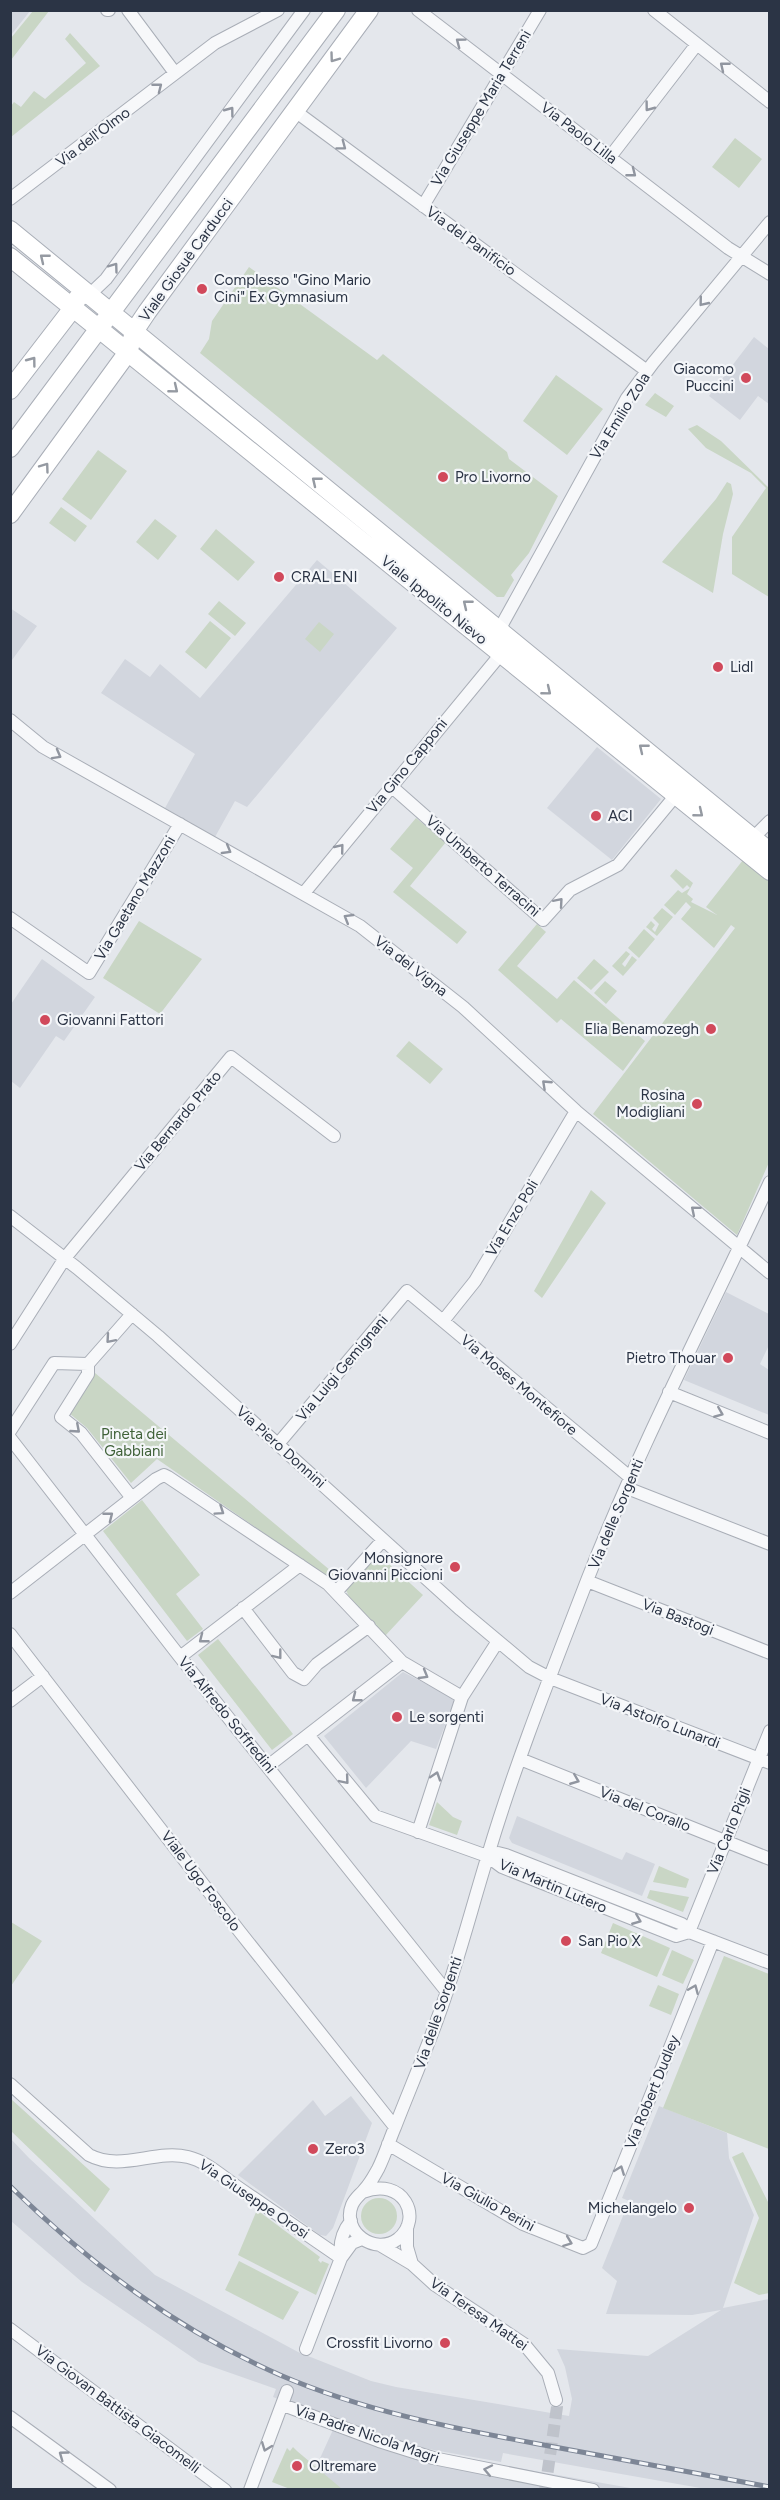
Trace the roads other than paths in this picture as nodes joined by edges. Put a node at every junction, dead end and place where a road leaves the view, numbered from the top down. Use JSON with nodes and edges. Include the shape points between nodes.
{"nodes":[{"id":1,"x":128,"y":10,"type":"edge"},
{"id":2,"x":278,"y":10,"type":"edge"},
{"id":3,"x":304,"y":10,"type":"edge"},
{"id":4,"x":336,"y":10,"type":"edge"},
{"id":5,"x":369,"y":10,"type":"edge"},
{"id":6,"x":418,"y":10,"type":"edge"},
{"id":7,"x":540,"y":10,"type":"edge"},
{"id":8,"x":654,"y":10,"type":"edge"},
{"id":9,"x":696,"y":44,"type":"junction"},
{"id":10,"x":175,"y":73,"type":"junction"},
{"id":11,"x":502,"y":74,"type":"junction"},
{"id":12,"x":770,"y":102,"type":"edge"},
{"id":13,"x":295,"y":111,"type":"junction"},
{"id":14,"x":610,"y":157,"type":"junction"},
{"id":15,"x":10,"y":199,"type":"edge"},
{"id":16,"x":423,"y":206,"type":"junction"},
{"id":17,"x":770,"y":222,"type":"edge"},
{"id":18,"x":10,"y":230,"type":"edge"},
{"id":19,"x":10,"y":257,"type":"edge"},
{"id":20,"x":741,"y":257,"type":"junction"},
{"id":21,"x":770,"y":274,"type":"edge"},
{"id":22,"x":84,"y":290,"type":"junction"},
{"id":23,"x":73,"y":308,"type":"junction"},
{"id":24,"x":112,"y":312,"type":"junction"},
{"id":25,"x":99,"y":329,"type":"junction"},
{"id":26,"x":135,"y":330,"type":"junction"},
{"id":27,"x":128,"y":352,"type":"junction"},
{"id":28,"x":647,"y":371,"type":"junction"},
{"id":29,"x":10,"y":390,"type":"edge"},
{"id":30,"x":10,"y":448,"type":"edge"},
{"id":31,"x":10,"y":514,"type":"edge"},
{"id":32,"x":504,"y":642,"type":"junction"},
{"id":33,"x":10,"y":720,"type":"edge"},
{"id":34,"x":391,"y":786,"type":"junction"},
{"id":35,"x":676,"y":795,"type":"junction"},
{"id":36,"x":770,"y":821,"type":"edge"},
{"id":37,"x":180,"y":824,"type":"junction"},
{"id":38,"x":753,"y":838,"type":"junction"},
{"id":39,"x":770,"y":852,"type":"edge"},
{"id":40,"x":770,"y":871,"type":"edge"},
{"id":41,"x":304,"y":893,"type":"junction"},
{"id":42,"x":10,"y":918,"type":"edge"},
{"id":43,"x":576,"y":1111,"type":"junction"},
{"id":44,"x":334,"y":1136,"type":"dead end"},
{"id":45,"x":770,"y":1182,"type":"edge"},
{"id":46,"x":10,"y":1216,"type":"edge"},
{"id":47,"x":740,"y":1247,"type":"junction"},
{"id":48,"x":65,"y":1258,"type":"junction"},
{"id":49,"x":770,"y":1273,"type":"edge"},
{"id":50,"x":407,"y":1291,"type":"joint"},
{"id":51,"x":132,"y":1314,"type":"junction"},
{"id":52,"x":443,"y":1321,"type":"junction"},
{"id":53,"x":10,"y":1344,"type":"edge"},
{"id":54,"x":88,"y":1364,"type":"junction"},
{"id":55,"x":669,"y":1392,"type":"junction"},
{"id":56,"x":10,"y":1431,"type":"edge"},
{"id":57,"x":770,"y":1433,"type":"edge"},
{"id":58,"x":10,"y":1437,"type":"edge"},
{"id":59,"x":278,"y":1444,"type":"junction"},
{"id":60,"x":629,"y":1483,"type":"junction"},
{"id":61,"x":132,"y":1498,"type":"junction"},
{"id":62,"x":87,"y":1534,"type":"junction"},
{"id":63,"x":383,"y":1540,"type":"junction"},
{"id":64,"x":770,"y":1544,"type":"edge"},
{"id":65,"x":300,"y":1564,"type":"junction"},
{"id":66,"x":587,"y":1581,"type":"junction"},
{"id":67,"x":337,"y":1592,"type":"junction"},
{"id":68,"x":10,"y":1593,"type":"edge"},
{"id":69,"x":243,"y":1608,"type":"junction"},
{"id":70,"x":369,"y":1626,"type":"junction"},
{"id":71,"x":10,"y":1634,"type":"edge"},
{"id":72,"x":498,"y":1641,"type":"junction"},
{"id":73,"x":770,"y":1653,"type":"edge"},
{"id":74,"x":180,"y":1657,"type":"junction"},
{"id":75,"x":402,"y":1662,"type":"junction"},
{"id":76,"x":43,"y":1676,"type":"junction"},
{"id":77,"x":550,"y":1678,"type":"junction"},
{"id":78,"x":462,"y":1697,"type":"junction"},
{"id":79,"x":10,"y":1701,"type":"edge"},
{"id":80,"x":770,"y":1731,"type":"edge"},
{"id":81,"x":308,"y":1735,"type":"junction"},
{"id":82,"x":520,"y":1759,"type":"junction"},
{"id":83,"x":764,"y":1761,"type":"edge"},
{"id":84,"x":268,"y":1766,"type":"junction"},
{"id":85,"x":418,"y":1832,"type":"junction"},
{"id":86,"x":725,"y":1841,"type":"junction"},
{"id":87,"x":487,"y":1856,"type":"junction"},
{"id":88,"x":770,"y":1859,"type":"edge"},
{"id":89,"x":689,"y":1932,"type":"junction"},
{"id":90,"x":713,"y":1941,"type":"junction"},
{"id":91,"x":770,"y":1963,"type":"edge"},
{"id":92,"x":447,"y":1992,"type":"junction"},
{"id":93,"x":10,"y":2084,"type":"edge"},
{"id":94,"x":394,"y":2127,"type":"junction"},
{"id":95,"x":388,"y":2144,"type":"junction"},
{"id":96,"x":378,"y":2168,"type":"junction"},
{"id":97,"x":390,"y":2188,"type":"junction"},
{"id":98,"x":363,"y":2192,"type":"junction"},
{"id":99,"x":351,"y":2221,"type":"junction"},
{"id":100,"x":407,"y":2227,"type":"junction"},
{"id":101,"x":362,"y":2239,"type":"junction"},
{"id":102,"x":591,"y":2244,"type":"joint"},
{"id":103,"x":380,"y":2245,"type":"junction"},
{"id":104,"x":341,"y":2258,"type":"junction"},
{"id":105,"x":412,"y":2264,"type":"junction"},
{"id":106,"x":10,"y":2329,"type":"edge"},
{"id":107,"x":306,"y":2349,"type":"dead end"},
{"id":108,"x":287,"y":2391,"type":"dead end"},
{"id":109,"x":556,"y":2400,"type":"tunnel mouth"},
{"id":110,"x":283,"y":2405,"type":"junction"},
{"id":111,"x":10,"y":2417,"type":"edge"},
{"id":112,"x":110,"y":2490,"type":"edge"},
{"id":113,"x":225,"y":2490,"type":"edge"},
{"id":114,"x":250,"y":2490,"type":"edge"},
{"id":115,"x":593,"y":2490,"type":"edge"}],
"edges":[{"from":1,"to":10,"type":"street"},
{"from":2,"to":10,"type":"street","name":"Via dell'Olmo","via":[[215,43]]},
{"from":22,"to":3,"type":"street","one_way":true,"via":[[106,279]]},
{"from":4,"to":24,"type":"main road","name":"Viale Giosuè Carducci"},
{"from":5,"to":13,"type":"main road","name":"Viale Giosuè Carducci","one_way":true},
{"from":11,"to":6,"type":"street","name":"Via Paolo Lilla","one_way":true},
{"from":7,"to":11,"type":"street","name":"Via Giuseppe Maria Terreni"},
{"from":8,"to":9,"type":"street"},
{"from":12,"to":9,"type":"street","one_way":true},
{"from":9,"to":14,"type":"street","one_way":true},
{"from":15,"to":10,"type":"street","name":"Via dell'Olmo","one_way":true},
{"from":11,"to":14,"type":"street","name":"Via Paolo Lilla"},
{"from":11,"to":16,"type":"street","name":"Via Giuseppe Maria Terreni"},
{"from":13,"to":16,"type":"street","name":"Via del Panificio","one_way":true},
{"from":13,"to":26,"type":"main road","name":"Viale Giosuè Carducci"},
{"from":14,"to":20,"type":"street","name":"Via Paolo Lilla","one_way":true},
{"from":16,"to":28,"type":"street","name":"Via del Panificio"},
{"from":17,"to":20,"type":"street","name":"Via Emilio Zola"},
{"from":22,"to":18,"type":"main road","name":"Viale Ippolito Nievo","one_way":true},
{"from":19,"to":23,"type":"main road","name":"Viale Ippolito Nievo"},
{"from":20,"to":21,"type":"street","name":"Via Paolo Lilla"},
{"from":20,"to":28,"type":"street","name":"Via Emilio Zola","one_way":true},
{"from":22,"to":23,"type":"main road","via":[[78,294]]},
{"from":22,"to":24,"type":"main road","name":"Viale Ippolito Nievo"},
{"from":23,"to":25,"type":"main road","name":"Viale Ippolito Nievo"},
{"from":29,"to":23,"type":"main road","one_way":true},
{"from":24,"to":25,"type":"main road","name":"Viale Giosuè Carducci"},
{"from":24,"to":26,"type":"main road","name":"Viale Ippolito Nievo"},
{"from":25,"to":27,"type":"main road","name":"Viale Ippolito Nievo"},
{"from":25,"to":30,"type":"main road","name":"Viale Giosuè Carducci"},
{"from":26,"to":27,"type":"main road","name":"Viale Giosuè Carducci"},
{"from":32,"to":26,"type":"main road","name":"Viale Ippolito Nievo","one_way":true},
{"from":31,"to":27,"type":"main road","name":"Viale Giosuè Carducci","one_way":true},
{"from":27,"to":32,"type":"main road","name":"Viale Ippolito Nievo","one_way":true},
{"from":28,"to":32,"type":"street","name":"Via Emilio Zola","via":[[622,407]]},
{"from":32,"to":34,"type":"street","name":"Via Gino Capponi"},
{"from":32,"to":35,"type":"main road","name":"Viale Ippolito Nievo","one_way":true},
{"from":38,"to":32,"type":"main road","name":"Viale Ippolito Nievo","one_way":true},
{"from":33,"to":37,"type":"street","name":"Via del Vigna","one_way":true,"via":[[43,747]]},
{"from":34,"to":35,"type":"street","name":"Via Umberto Terracini","one_way":true,"via":[[543,920],[570,890],[618,865]]},
{"from":41,"to":34,"type":"street","name":"Via Gino Capponi","one_way":true},
{"from":35,"to":40,"type":"main road","name":"Viale Ippolito Nievo","one_way":true},
{"from":36,"to":38,"type":"street"},
{"from":37,"to":41,"type":"street","name":"Via del Vigna","one_way":true},
{"from":37,"to":42,"type":"street","name":"Via Gaetano Mazzoni","via":[[89,973]]},
{"from":38,"to":39,"type":"main road","name":"Viale Ippolito Nievo"},
{"from":43,"to":41,"type":"street","name":"Via del Vigna","one_way":true,"via":[[463,1007],[360,926]]},
{"from":47,"to":43,"type":"street","name":"Via del Vigna","one_way":true},
{"from":43,"to":52,"type":"street","name":"Via Enzo Poli","via":[[475,1281]]},
{"from":44,"to":48,"type":"street","name":"Via Bernardo Prato","via":[[231,1057]]},
{"from":45,"to":47,"type":"street","name":"Via delle Sorgenti"},
{"from":46,"to":48,"type":"street","name":"Via Piero Donnini"},
{"from":47,"to":49,"type":"street","name":"Via del Vigna"},
{"from":47,"to":55,"type":"street","name":"Via delle Sorgenti"},
{"from":48,"to":51,"type":"street","name":"Via Piero Donnini"},
{"from":48,"to":53,"type":"street"},
{"from":50,"to":52,"type":"street","name":"Via Moses Montefiore"},
{"from":50,"to":59,"type":"street","name":"Via Luigi Gemignani"},
{"from":51,"to":54,"type":"street","one_way":true},
{"from":51,"to":59,"type":"street","name":"Via Piero Donnini"},
{"from":52,"to":60,"type":"street","name":"Via Moses Montefiore"},
{"from":54,"to":56,"type":"street","via":[[54,1363]]},
{"from":54,"to":61,"type":"street","one_way":true,"via":[[88,1374],[61,1417],[81,1433]]},
{"from":55,"to":57,"type":"street","one_way":true},
{"from":55,"to":60,"type":"street","name":"Via delle Sorgenti"},
{"from":58,"to":62,"type":"street","name":"Via Alfredo Soffredini"},
{"from":59,"to":63,"type":"street","name":"Via Piero Donnini"},
{"from":60,"to":64,"type":"street","name":"Via Moses Montefiore"},
{"from":60,"to":66,"type":"street","name":"Via delle Sorgenti"},
{"from":62,"to":61,"type":"street","one_way":true},
{"from":61,"to":65,"type":"street","one_way":true,"via":[[165,1476]]},
{"from":62,"to":68,"type":"street"},
{"from":62,"to":74,"type":"street","name":"Via Alfredo Soffredini"},
{"from":63,"to":67,"type":"street"},
{"from":63,"to":72,"type":"street","name":"Via Piero Donnini"},
{"from":65,"to":67,"type":"street"},
{"from":65,"to":69,"type":"street"},
{"from":66,"to":73,"type":"street","name":"Via Bastogi"},
{"from":66,"to":77,"type":"street","name":"Via delle Sorgenti"},
{"from":67,"to":70,"type":"street"},
{"from":69,"to":70,"type":"street","one_way":true,"via":[[292,1673],[304,1679],[317,1664]]},
{"from":69,"to":74,"type":"street","one_way":true},
{"from":70,"to":75,"type":"street"},
{"from":71,"to":76,"type":"street","name":"Viale Ugo Foscolo"},
{"from":72,"to":77,"type":"street","name":"Via Piero Donnini","via":[[529,1667]]},
{"from":72,"to":78,"type":"street"},
{"from":74,"to":84,"type":"street","name":"Via Alfredo Soffredini"},
{"from":75,"to":78,"type":"street","one_way":true},
{"from":75,"to":81,"type":"street","one_way":true},
{"from":76,"to":79,"type":"street"},
{"from":76,"to":94,"type":"street","name":"Viale Ugo Foscolo"},
{"from":77,"to":82,"type":"street","name":"Via delle Sorgenti"},
{"from":77,"to":83,"type":"street","name":"Via Astolfo Lunardi"},
{"from":85,"to":78,"type":"street","one_way":true},
{"from":80,"to":83,"type":"street","name":"Via Carlo Pigli"},
{"from":81,"to":84,"type":"street"},
{"from":81,"to":85,"type":"street","one_way":true,"via":[[375,1816]]},
{"from":82,"to":86,"type":"street","name":"Via del Corallo","one_way":true},
{"from":82,"to":87,"type":"street","name":"Via delle Sorgenti"},
{"from":83,"to":86,"type":"street","name":"Via Carlo Pigli"},
{"from":84,"to":92,"type":"street","name":"Via Alfredo Soffredini"},
{"from":85,"to":87,"type":"street"},
{"from":86,"to":88,"type":"street","name":"Via del Corallo"},
{"from":86,"to":89,"type":"street","name":"Via Carlo Pigli"},
{"from":87,"to":89,"type":"street","name":"Via Martin Lutero","via":[[502,1867],[676,1936]]},
{"from":87,"to":92,"type":"street","name":"Via delle Sorgenti"},
{"from":89,"to":90,"type":"street","name":"Via Martin Lutero"},
{"from":90,"to":91,"type":"street","name":"Via Martin Lutero"},
{"from":102,"to":90,"type":"street","name":"Via Robert Dudley","one_way":true},
{"from":92,"to":94,"type":"street","name":"Via delle Sorgenti"},
{"from":93,"to":104,"type":"street","name":"Via Giuseppe Orosi","via":[[89,2155],[116,2162],[165,2155],[189,2157]]},
{"from":94,"to":95,"type":"street","name":"Via delle Sorgenti"},
{"from":95,"to":96,"type":"street","name":"Via delle Sorgenti"},
{"from":95,"to":102,"type":"street","name":"Via Giulio Perini","one_way":true,"via":[[523,2224],[583,2248]]},
{"from":96,"to":97,"type":"street"},
{"from":96,"to":98,"type":"street","name":"Via delle Sorgenti"},
{"from":97,"to":98,"type":"street","via":[[375,2187]]},
{"from":97,"to":100,"type":"street","via":[[405,2201],[409,2211]]},
{"from":98,"to":99,"type":"street","name":"Via delle Sorgenti","via":[[352,2204]]},
{"from":99,"to":101,"type":"street"},
{"from":99,"to":104,"type":"street","name":"Via delle Sorgenti","via":[[341,2237]]},
{"from":100,"to":103,"type":"street","via":[[398,2238]]},
{"from":100,"to":105,"type":"street"},
{"from":101,"to":103,"type":"street"},
{"from":101,"to":104,"type":"street","name":"Via delle Sorgenti","via":[[352,2243]]},
{"from":103,"to":105,"type":"street","name":"Via Teresa Mattei"},
{"from":104,"to":107,"type":"street","name":"Via delle Sorgenti"},
{"from":105,"to":109,"type":"street","name":"Via Teresa Mattei","via":[[435,2285],[529,2349],[548,2373]]},
{"from":106,"to":113,"type":"street","name":"Via Giovan Battista Giacomelli"},
{"from":108,"to":110,"type":"street"},
{"from":110,"to":114,"type":"street","one_way":true},
{"from":115,"to":110,"type":"street","name":"Via Padre Nicola Magri","one_way":true,"via":[[433,2458]]},
{"from":112,"to":111,"type":"street","one_way":true}]}
